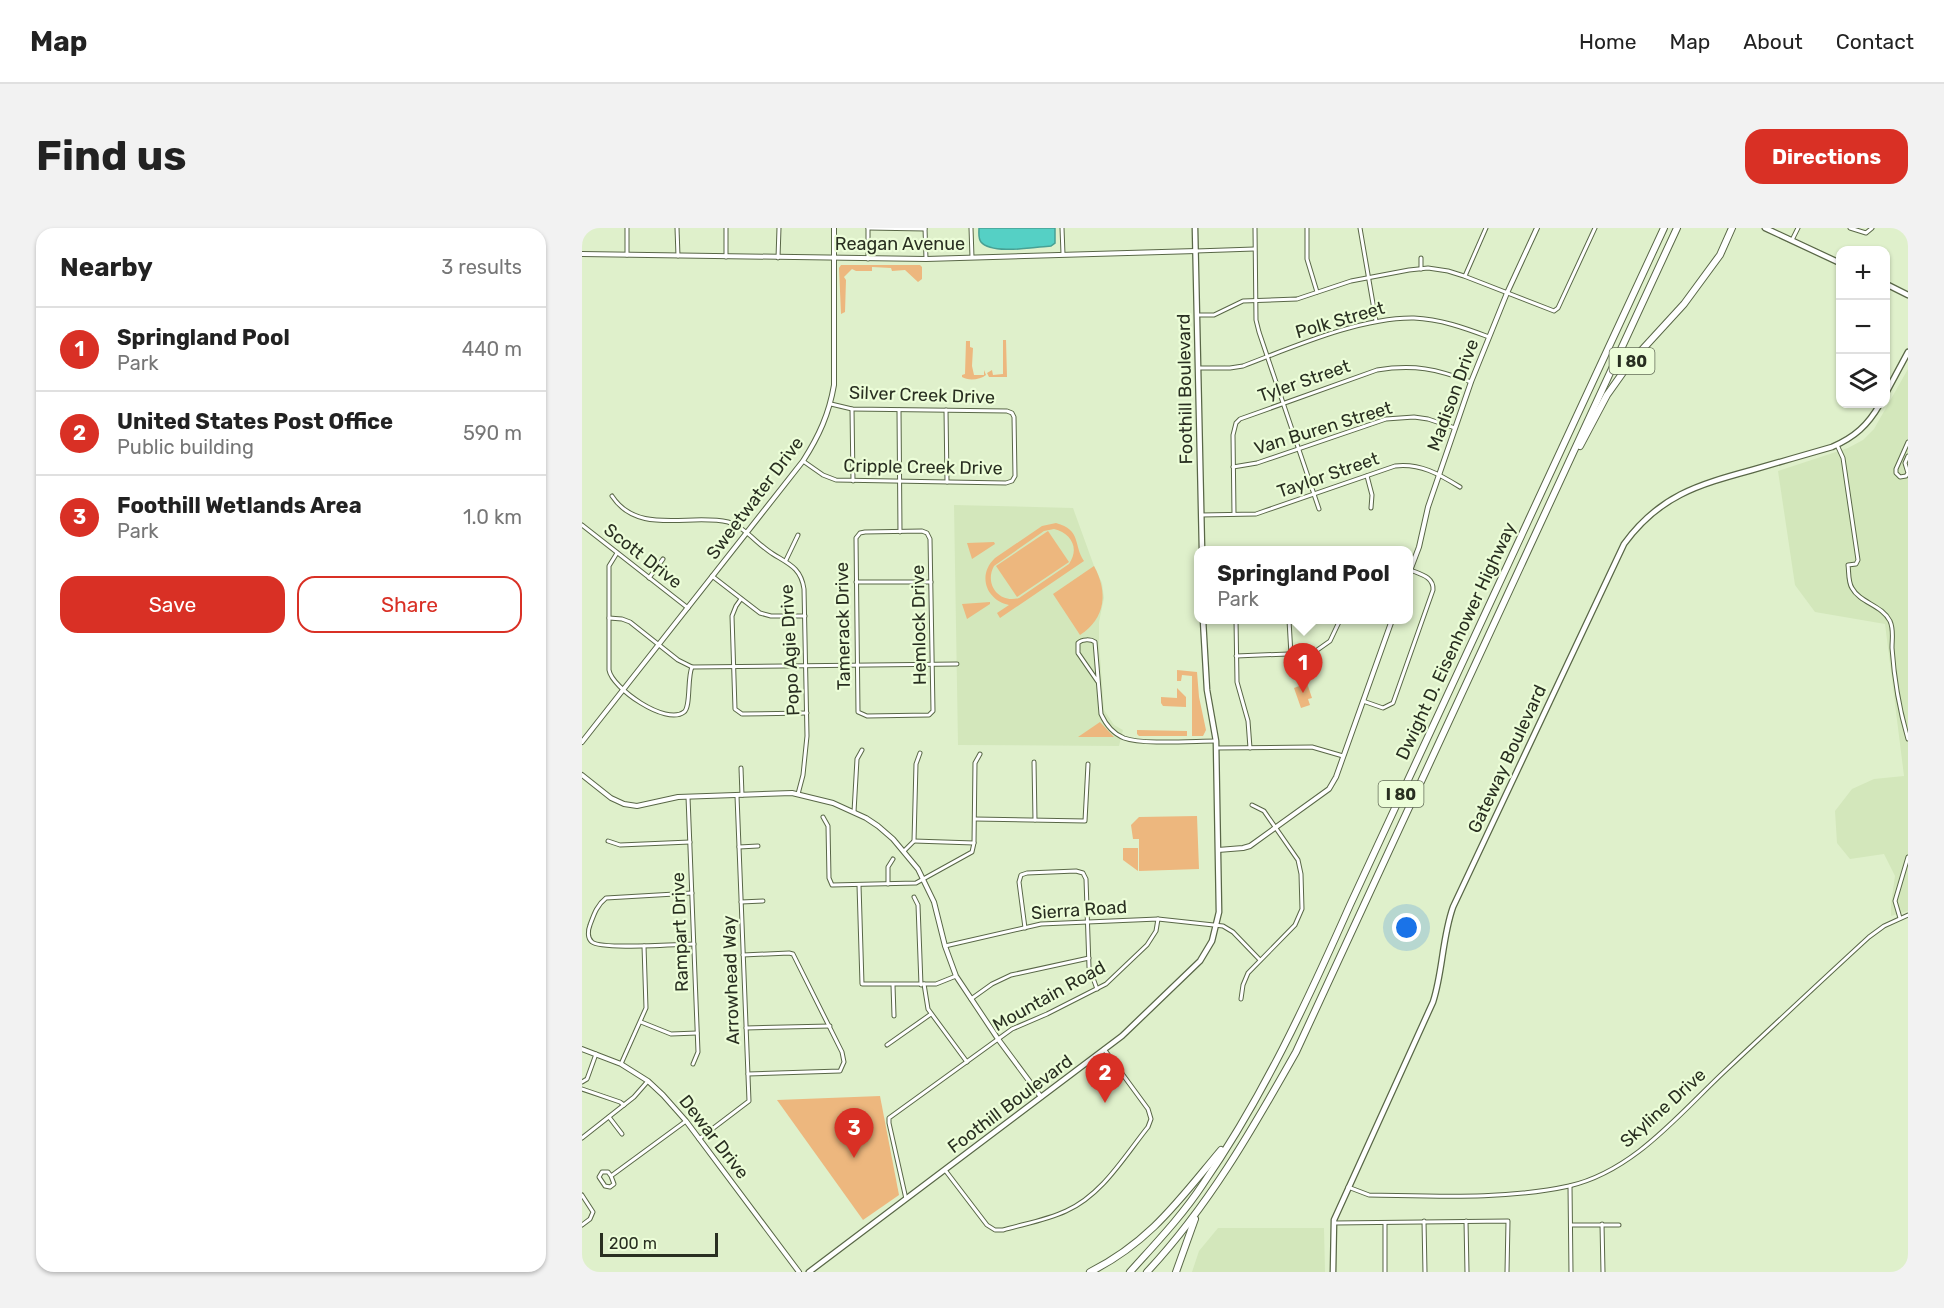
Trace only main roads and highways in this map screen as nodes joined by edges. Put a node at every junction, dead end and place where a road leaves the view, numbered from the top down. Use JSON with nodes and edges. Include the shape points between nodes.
{"nodes":[{"id":1,"x":1195,"y":228,"type":"edge"},
{"id":2,"x":1665,"y":228,"type":"edge"},
{"id":3,"x":1677,"y":228,"type":"edge"},
{"id":4,"x":1732,"y":228,"type":"edge"},
{"id":5,"x":1765,"y":228,"type":"edge"},
{"id":6,"x":1836,"y":261,"type":"edge"},
{"id":7,"x":1890,"y":286,"type":"edge"},
{"id":8,"x":1908,"y":295,"type":"edge"},
{"id":9,"x":1907,"y":355,"type":"edge"},
{"id":10,"x":1890,"y":386,"type":"edge"},
{"id":11,"x":1877,"y":408,"type":"edge"},
{"id":12,"x":1548,"y":505,"type":"junction"},
{"id":13,"x":1202,"y":546,"type":"edge"},
{"id":14,"x":1203,"y":624,"type":"edge"},
{"id":15,"x":1237,"y":1131,"type":"junction"},
{"id":16,"x":1196,"y":1214,"type":"junction"},
{"id":17,"x":809,"y":1272,"type":"edge"},
{"id":18,"x":1090,"y":1272,"type":"edge"},
{"id":19,"x":1130,"y":1272,"type":"edge"},
{"id":20,"x":1147,"y":1272,"type":"edge"},
{"id":21,"x":1176,"y":1272,"type":"edge"},
{"id":22,"x":1333,"y":1272,"type":"edge"}],
"edges":[{"from":1,"to":13,"type":"main road","name":"Foothill Boulevard"},
{"from":2,"to":15,"type":"highway","name":"Dwight D. Eisenhower Highway","number":"I 80","via":[[1306,1004]]},
{"from":3,"to":12,"type":"highway","name":"Dwight D. Eisenhower Highway","number":"I 80"},
{"from":4,"to":12,"type":"highway","number":"I 80","via":[[1720,255],[1684,304],[1629,364],[1607,395]]},
{"from":5,"to":6,"type":"main road"},
{"from":7,"to":8,"type":"main road"},
{"from":9,"to":10,"type":"main road"},
{"from":11,"to":22,"type":"main road","name":"Gateway Boulevard","via":[[1865,426],[1847,441],[1681,493],[1654,510],[1624,544],[1456,898],[1433,1002],[1333,1223]]},
{"from":12,"to":16,"type":"highway","name":"Dwight D. Eisenhower Highway","number":"I 80","via":[[1296,1052],[1245,1142]]},
{"from":14,"to":17,"type":"main road","name":"Foothill Boulevard","via":[[1207,690],[1216,741],[1218,850],[1219,912],[1209,948],[1132,1028]]},
{"from":15,"to":18,"type":"highway","via":[[1146,1236]]},
{"from":15,"to":19,"type":"highway","name":"Dwight D. Eisenhower Highway","number":"I 80","via":[[1202,1186]]},
{"from":16,"to":20,"type":"highway","name":"Dwight D. Eisenhower Highway","number":"I 80"},
{"from":16,"to":21,"type":"highway"}]}
